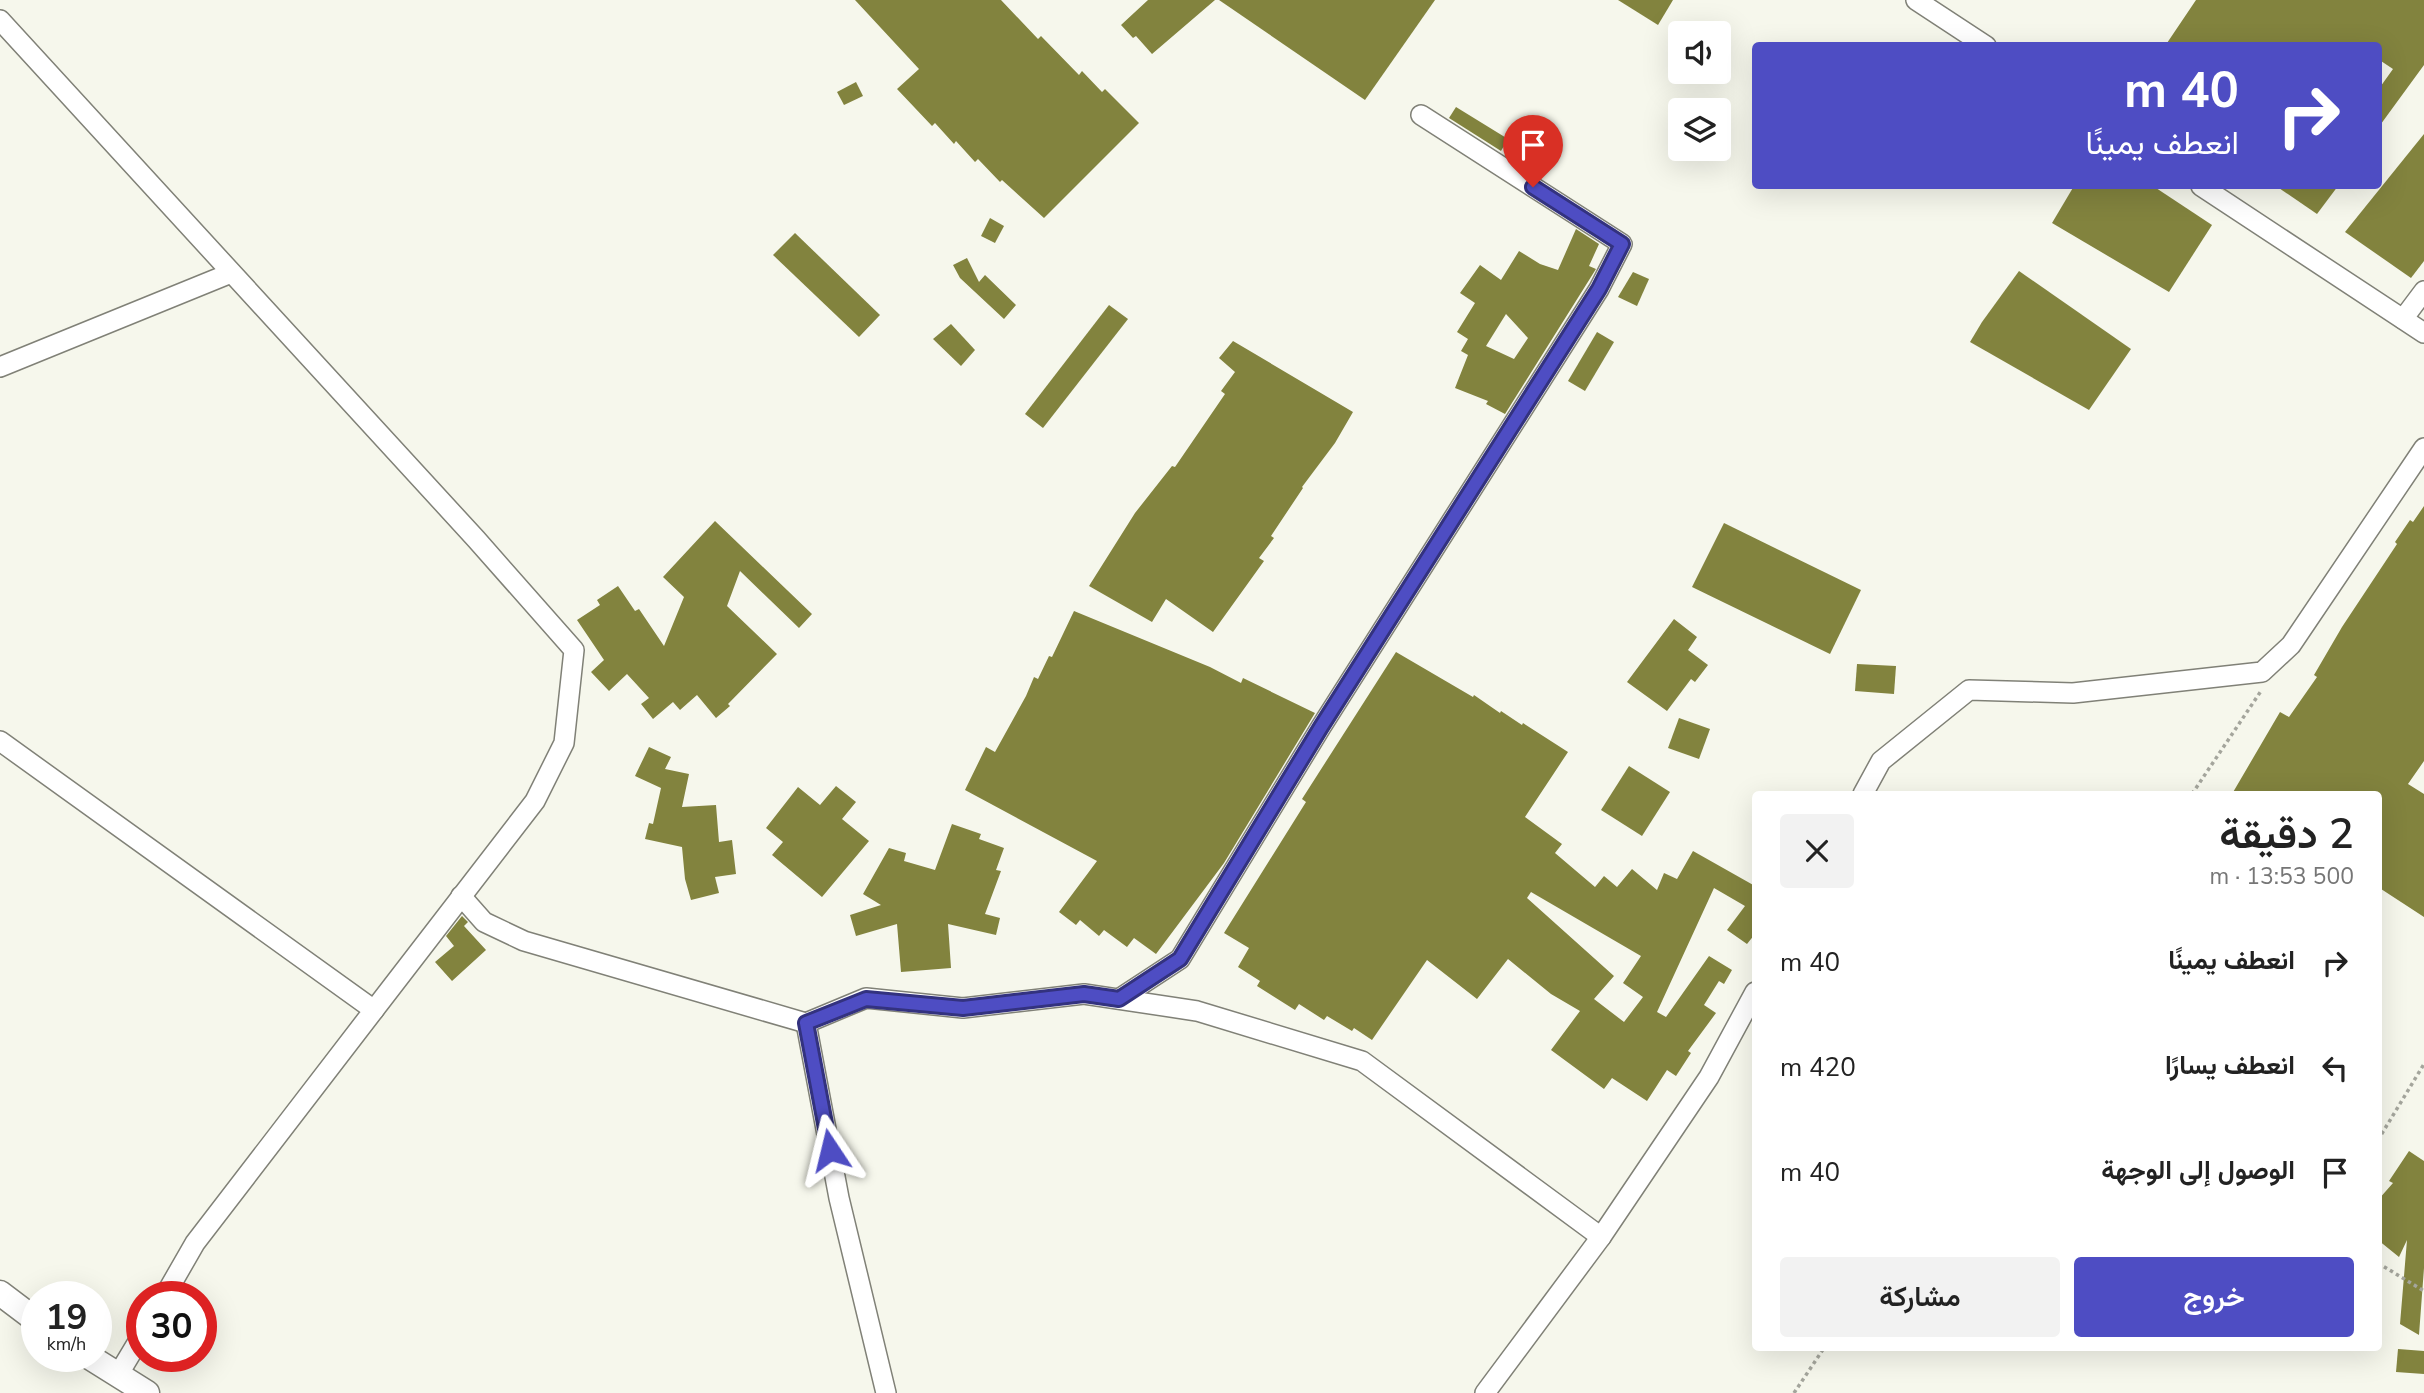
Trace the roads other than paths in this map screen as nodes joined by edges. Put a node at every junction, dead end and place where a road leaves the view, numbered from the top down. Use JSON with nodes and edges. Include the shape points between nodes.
{"nodes":[{"id":1,"x":1931,"y":4,"type":"edge"},
{"id":2,"x":0,"y":20,"type":"edge"},
{"id":3,"x":1981,"y":42,"type":"edge"},
{"id":4,"x":1421,"y":115,"type":"dead end"},
{"id":5,"x":2206,"y":189,"type":"edge"},
{"id":6,"x":231,"y":273,"type":"junction"},
{"id":7,"x":2424,"y":291,"type":"edge"},
{"id":8,"x":2403,"y":319,"type":"junction"},
{"id":9,"x":2424,"y":333,"type":"edge"},
{"id":10,"x":0,"y":367,"type":"edge"},
{"id":11,"x":2424,"y":448,"type":"edge"},
{"id":12,"x":0,"y":741,"type":"edge"},
{"id":13,"x":1865,"y":791,"type":"edge"},
{"id":14,"x":461,"y":897,"type":"junction"},
{"id":15,"x":1752,"y":998,"type":"edge"},
{"id":16,"x":1119,"y":999,"type":"junction"},
{"id":17,"x":374,"y":1010,"type":"junction"},
{"id":18,"x":806,"y":1023,"type":"junction"},
{"id":19,"x":1601,"y":1237,"type":"junction"},
{"id":20,"x":173,"y":1281,"type":"edge"},
{"id":21,"x":0,"y":1293,"type":"edge"},
{"id":22,"x":21,"y":1309,"type":"edge"},
{"id":23,"x":126,"y":1362,"type":"edge"},
{"id":24,"x":112,"y":1372,"type":"edge"},
{"id":25,"x":118,"y":1376,"type":"junction"},
{"id":26,"x":147,"y":1393,"type":"edge"},
{"id":27,"x":886,"y":1393,"type":"edge"},
{"id":28,"x":1485,"y":1393,"type":"edge"}],
"edges":[{"from":1,"to":3,"type":"street"},
{"from":2,"to":6,"type":"street"},
{"from":4,"to":16,"type":"street","via":[[1622,244],[1599,289],[1180,959]]},
{"from":5,"to":8,"type":"street"},
{"from":6,"to":10,"type":"street"},
{"from":6,"to":14,"type":"street","via":[[574,650],[564,743],[534,801]]},
{"from":7,"to":8,"type":"street"},
{"from":8,"to":9,"type":"street"},
{"from":11,"to":13,"type":"street","via":[[2291,645],[2262,672],[2073,693],[1969,690],[1881,761]]},
{"from":12,"to":17,"type":"street"},
{"from":14,"to":17,"type":"street"},
{"from":14,"to":18,"type":"street","via":[[484,922],[524,941]]},
{"from":15,"to":19,"type":"street","via":[[1709,1077]]},
{"from":16,"to":18,"type":"street","via":[[1084,994],[963,1008],[866,999]]},
{"from":16,"to":19,"type":"street","via":[[1197,1012],[1363,1061]]},
{"from":17,"to":20,"type":"street","via":[[195,1243]]},
{"from":18,"to":27,"type":"street","via":[[839,1198]]},
{"from":19,"to":28,"type":"street"},
{"from":21,"to":22,"type":"main road"},
{"from":23,"to":25,"type":"street"},
{"from":24,"to":25,"type":"main road"},
{"from":25,"to":26,"type":"main road"}]}
